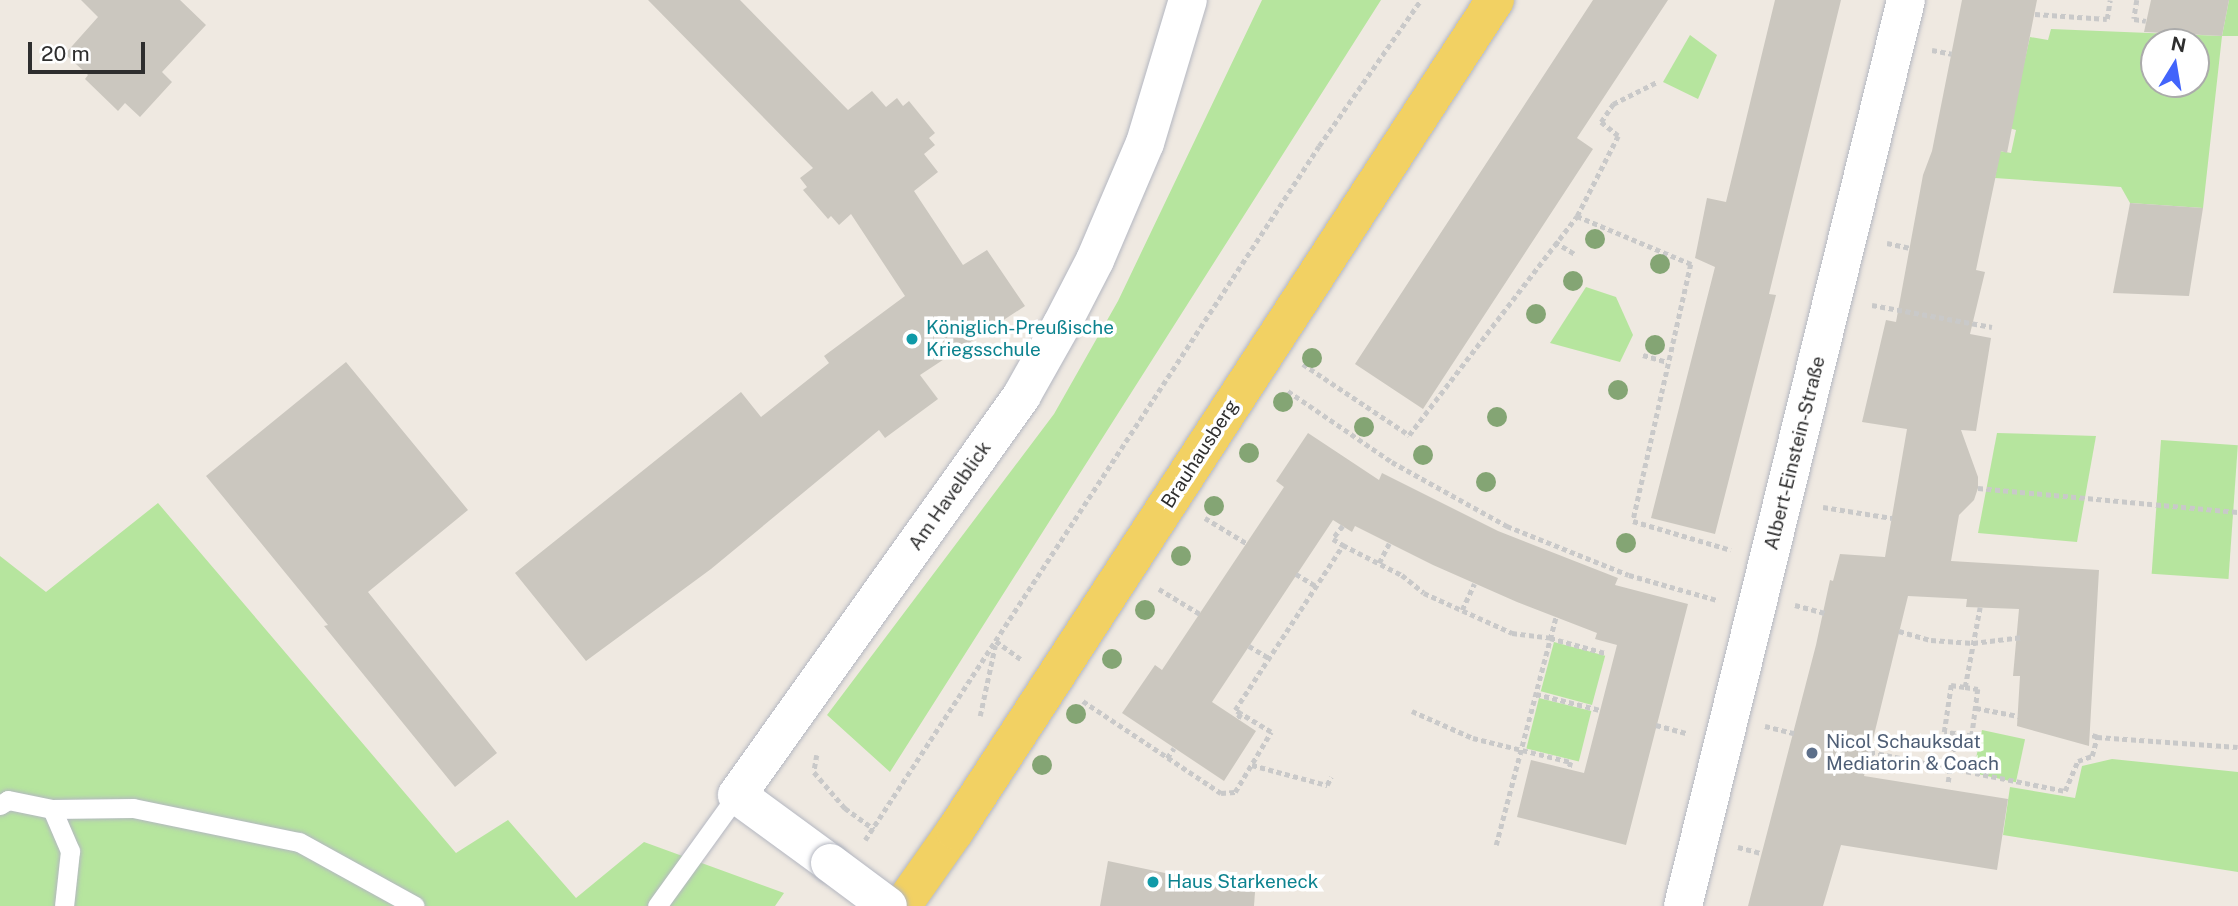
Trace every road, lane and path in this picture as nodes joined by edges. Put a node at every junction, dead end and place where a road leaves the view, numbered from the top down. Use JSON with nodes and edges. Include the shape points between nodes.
{"nodes":[{"id":1,"x":1188,"y":0,"type":"edge"},
{"id":2,"x":1421,"y":0,"type":"edge"},
{"id":3,"x":1495,"y":0,"type":"edge"},
{"id":4,"x":1906,"y":0,"type":"edge"},
{"id":5,"x":2110,"y":0,"type":"edge"},
{"id":6,"x":2137,"y":0,"type":"edge"},
{"id":7,"x":2035,"y":13,"type":"dead end"},
{"id":8,"x":2146,"y":21,"type":"dead end"},
{"id":9,"x":1931,"y":50,"type":"dead end"},
{"id":10,"x":1952,"y":54,"type":"dead end"},
{"id":11,"x":1657,"y":82,"type":"dead end"},
{"id":12,"x":1577,"y":216,"type":"junction"},
{"id":13,"x":1556,"y":242,"type":"junction"},
{"id":14,"x":1892,"y":244,"type":"dead end"},
{"id":15,"x":1910,"y":248,"type":"dead end"},
{"id":16,"x":1575,"y":254,"type":"dead end"},
{"id":17,"x":1834,"y":296,"type":"junction"},
{"id":18,"x":1992,"y":327,"type":"dead end"},
{"id":19,"x":1643,"y":355,"type":"dead end"},
{"id":20,"x":1264,"y":356,"type":"junction"},
{"id":21,"x":1667,"y":362,"type":"junction"},
{"id":22,"x":1978,"y":488,"type":"dead end"},
{"id":23,"x":1838,"y":509,"type":"dead end"},
{"id":24,"x":2238,"y":512,"type":"edge"},
{"id":25,"x":1892,"y":518,"type":"dead end"},
{"id":26,"x":1213,"y":523,"type":"dead end"},
{"id":27,"x":1343,"y":526,"type":"dead end"},
{"id":28,"x":1247,"y":543,"type":"dead end"},
{"id":29,"x":1389,"y":544,"type":"dead end"},
{"id":30,"x":1343,"y":545,"type":"junction"},
{"id":31,"x":1769,"y":561,"type":"junction"},
{"id":32,"x":1379,"y":564,"type":"junction"},
{"id":33,"x":1296,"y":574,"type":"dead end"},
{"id":34,"x":1474,"y":584,"type":"dead end"},
{"id":35,"x":1316,"y":586,"type":"junction"},
{"id":36,"x":1166,"y":594,"type":"dead end"},
{"id":37,"x":1980,"y":607,"type":"dead end"},
{"id":38,"x":1757,"y":609,"type":"junction"},
{"id":39,"x":1462,"y":610,"type":"junction"},
{"id":40,"x":1200,"y":614,"type":"dead end"},
{"id":41,"x":1556,"y":617,"type":"dead end"},
{"id":42,"x":1899,"y":631,"type":"dead end"},
{"id":43,"x":2023,"y":637,"type":"dead end"},
{"id":44,"x":1550,"y":638,"type":"junction"},
{"id":45,"x":996,"y":641,"type":"junction"},
{"id":46,"x":1973,"y":643,"type":"junction"},
{"id":47,"x":1249,"y":646,"type":"dead end"},
{"id":48,"x":1605,"y":653,"type":"dead end"},
{"id":49,"x":1269,"y":658,"type":"junction"},
{"id":50,"x":1053,"y":681,"type":"junction"},
{"id":51,"x":1965,"y":687,"type":"junction"},
{"id":52,"x":1536,"y":694,"type":"junction"},
{"id":53,"x":1976,"y":708,"type":"junction"},
{"id":54,"x":1600,"y":710,"type":"dead end"},
{"id":55,"x":1412,"y":711,"type":"dead end"},
{"id":56,"x":797,"y":712,"type":"junction"},
{"id":57,"x":2018,"y":716,"type":"dead end"},
{"id":58,"x":1956,"y":734,"type":"junction"},
{"id":59,"x":2090,"y":735,"type":"dead end"},
{"id":60,"x":2097,"y":737,"type":"junction"},
{"id":61,"x":2238,"y":747,"type":"edge"},
{"id":62,"x":1174,"y":748,"type":"dead end"},
{"id":63,"x":1521,"y":750,"type":"junction"},
{"id":64,"x":1870,"y":752,"type":"dead end"},
{"id":65,"x":1167,"y":758,"type":"junction"},
{"id":66,"x":1251,"y":765,"type":"junction"},
{"id":67,"x":1950,"y":768,"type":"junction"},
{"id":68,"x":1569,"y":769,"type":"dead end"},
{"id":69,"x":1331,"y":778,"type":"dead end"},
{"id":70,"x":1948,"y":782,"type":"dead end"},
{"id":71,"x":737,"y":795,"type":"junction"},
{"id":72,"x":0,"y":805,"type":"edge"},
{"id":73,"x":52,"y":809,"type":"junction"},
{"id":74,"x":874,"y":830,"type":"junction"},
{"id":75,"x":1496,"y":845,"type":"dead end"},
{"id":76,"x":844,"y":856,"type":"junction"},
{"id":77,"x":64,"y":906,"type":"edge"},
{"id":78,"x":415,"y":906,"type":"edge"},
{"id":79,"x":657,"y":906,"type":"edge"},
{"id":80,"x":888,"y":906,"type":"edge"},
{"id":81,"x":902,"y":906,"type":"edge"},
{"id":82,"x":1683,"y":906,"type":"edge"}],
"edges":[{"from":1,"to":56,"type":"street","name":"Am Havelblick","via":[[1145,143],[1062,324],[1021,394]]},
{"from":2,"to":45,"type":"path","via":[[1319,146]]},
{"from":3,"to":20,"type":"main road","name":"Brauhausberg"},
{"from":4,"to":17,"type":"street","name":"Albert-Einstein-Straße"},
{"from":5,"to":7,"type":"path","via":[[2107,19]]},
{"from":6,"to":8,"type":"path","via":[[2134,19]]},
{"from":9,"to":10,"type":"path"},
{"from":11,"to":12,"type":"path","via":[[1614,104],[1601,122],[1618,136]]},
{"from":12,"to":13,"type":"path"},
{"from":12,"to":21,"type":"path","via":[[1692,264]]},
{"from":13,"to":16,"type":"path"},
{"from":13,"to":20,"type":"path","via":[[1409,435]]},
{"from":14,"to":15,"type":"path"},
{"from":17,"to":18,"type":"path"},
{"from":17,"to":31,"type":"street","name":"Albert-Einstein-Straße"},
{"from":19,"to":21,"type":"path"},
{"from":20,"to":38,"type":"path","via":[[1392,463],[1507,526],[1629,575]]},
{"from":20,"to":50,"type":"main road","name":"Brauhausberg"},
{"from":21,"to":31,"type":"path","via":[[1633,521]]},
{"from":22,"to":24,"type":"path"},
{"from":23,"to":25,"type":"path"},
{"from":26,"to":28,"type":"path"},
{"from":27,"to":30,"type":"path","via":[[1334,539]]},
{"from":29,"to":32,"type":"path"},
{"from":30,"to":32,"type":"path"},
{"from":30,"to":35,"type":"path"},
{"from":31,"to":38,"type":"street","name":"Albert-Einstein-Straße"},
{"from":32,"to":39,"type":"path","via":[[1424,593]]},
{"from":33,"to":35,"type":"path"},
{"from":34,"to":39,"type":"path"},
{"from":35,"to":49,"type":"path"},
{"from":36,"to":40,"type":"path"},
{"from":37,"to":46,"type":"path"},
{"from":38,"to":82,"type":"street","name":"Albert-Einstein-Straße"},
{"from":39,"to":44,"type":"path","via":[[1512,633]]},
{"from":41,"to":44,"type":"path"},
{"from":42,"to":46,"type":"path"},
{"from":43,"to":46,"type":"path"},
{"from":44,"to":48,"type":"path"},
{"from":44,"to":52,"type":"path"},
{"from":45,"to":50,"type":"path"},
{"from":45,"to":74,"type":"path"},
{"from":46,"to":51,"type":"path"},
{"from":47,"to":49,"type":"path"},
{"from":49,"to":66,"type":"path","via":[[1234,710],[1271,732]]},
{"from":50,"to":65,"type":"path"},
{"from":50,"to":81,"type":"main road","name":"Brauhausberg"},
{"from":51,"to":53,"type":"path","via":[[1979,689]]},
{"from":51,"to":58,"type":"path","via":[[1951,685],[1944,732]]},
{"from":52,"to":54,"type":"path"},
{"from":52,"to":63,"type":"path"},
{"from":53,"to":57,"type":"path"},
{"from":53,"to":58,"type":"path","via":[[1972,736]]},
{"from":55,"to":63,"type":"path","via":[[1473,738]]},
{"from":56,"to":71,"type":"street","name":"Am Havelblick"},
{"from":56,"to":74,"type":"path","via":[[821,728],[814,772],[845,808]]},
{"from":58,"to":67,"type":"path"},
{"from":59,"to":60,"type":"path"},
{"from":60,"to":61,"type":"path"},
{"from":60,"to":67,"type":"path","via":[[2092,756],[2078,761],[2065,791]]},
{"from":62,"to":65,"type":"path"},
{"from":63,"to":68,"type":"path","via":[[1570,762]]},
{"from":63,"to":75,"type":"path"},
{"from":64,"to":67,"type":"path"},
{"from":65,"to":66,"type":"path","via":[[1221,793],[1235,792]]},
{"from":66,"to":69,"type":"path","via":[[1326,785]]},
{"from":67,"to":70,"type":"path"},
{"from":71,"to":76,"type":"street"},
{"from":71,"to":79,"type":"lane"},
{"from":72,"to":73,"type":"lane","via":[[8,800]]},
{"from":73,"to":77,"type":"lane","via":[[70,851]]},
{"from":73,"to":78,"type":"lane","via":[[133,808],[299,842]]},
{"from":74,"to":76,"type":"path"},
{"from":76,"to":80,"type":"street","bridge":true}]}
